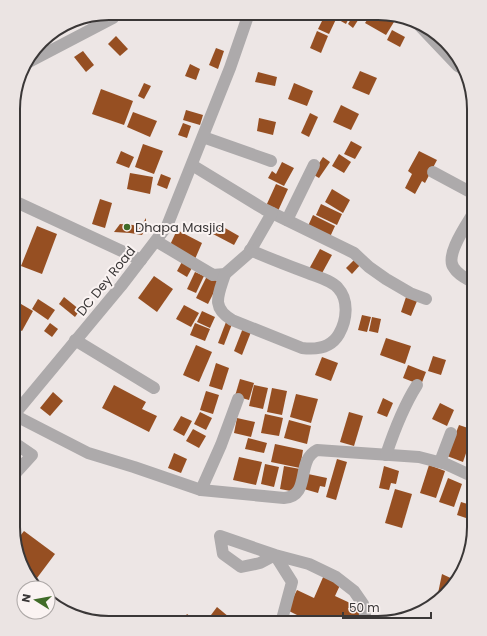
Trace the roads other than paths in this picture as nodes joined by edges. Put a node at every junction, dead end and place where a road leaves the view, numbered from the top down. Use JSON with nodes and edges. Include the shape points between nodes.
{"nodes":[{"id":1,"x":109,"y":20,"type":"edge"},
{"id":2,"x":247,"y":20,"type":"edge"},
{"id":3,"x":431,"y":37,"type":"edge"},
{"id":4,"x":36,"y":58,"type":"edge"},
{"id":5,"x":451,"y":59,"type":"edge"},
{"id":6,"x":203,"y":136,"type":"junction"},
{"id":7,"x":271,"y":161,"type":"dead end"},
{"id":8,"x":192,"y":165,"type":"junction"},
{"id":9,"x":314,"y":165,"type":"dead end"},
{"id":10,"x":433,"y":172,"type":"dead end"},
{"id":11,"x":467,"y":190,"type":"edge"},
{"id":12,"x":20,"y":204,"type":"edge"},
{"id":13,"x":272,"y":213,"type":"junction"},
{"id":14,"x":287,"y":220,"type":"junction"},
{"id":15,"x":467,"y":225,"type":"edge"},
{"id":16,"x":156,"y":241,"type":"junction"},
{"id":17,"x":250,"y":250,"type":"junction"},
{"id":18,"x":141,"y":260,"type":"junction"},
{"id":19,"x":225,"y":274,"type":"junction"},
{"id":20,"x":467,"y":279,"type":"edge"},
{"id":21,"x":426,"y":299,"type":"dead end"},
{"id":22,"x":75,"y":340,"type":"junction"},
{"id":23,"x":417,"y":385,"type":"dead end"},
{"id":24,"x":154,"y":388,"type":"dead end"},
{"id":25,"x":238,"y":399,"type":"dead end"},
{"id":26,"x":20,"y":408,"type":"edge"},
{"id":27,"x":20,"y":418,"type":"edge"},
{"id":28,"x":452,"y":433,"type":"dead end"},
{"id":29,"x":20,"y":447,"type":"edge"},
{"id":30,"x":386,"y":455,"type":"junction"},
{"id":31,"x":440,"y":462,"type":"junction"},
{"id":32,"x":20,"y":468,"type":"edge"},
{"id":33,"x":467,"y":474,"type":"edge"},
{"id":34,"x":201,"y":490,"type":"junction"},
{"id":35,"x":283,"y":616,"type":"edge"},
{"id":36,"x":365,"y":616,"type":"edge"}],
"edges":[{"from":1,"to":4,"type":"street"},
{"from":2,"to":6,"type":"street","name":"DC Dey Road"},
{"from":3,"to":5,"type":"street"},
{"from":6,"to":7,"type":"street"},
{"from":6,"to":8,"type":"street","name":"DC Dey Road"},
{"from":8,"to":13,"type":"street"},
{"from":8,"to":16,"type":"street","name":"DC Dey Road","via":[[167,226]]},
{"from":9,"to":14,"type":"street"},
{"from":10,"to":11,"type":"street"},
{"from":12,"to":18,"type":"street"},
{"from":13,"to":14,"type":"street"},
{"from":13,"to":17,"type":"street"},
{"from":14,"to":21,"type":"street","via":[[354,253],[386,279]]},
{"from":15,"to":20,"type":"street","via":[[453,251],[451,262],[458,273]]},
{"from":16,"to":18,"type":"street","name":"DC Dey Road"},
{"from":16,"to":19,"type":"street","via":[[213,275]]},
{"from":17,"to":19,"type":"street"},
{"from":17,"to":19,"type":"street","via":[[337,287],[345,298],[346,313],[339,334],[329,345],[314,349],[302,348],[224,315],[217,300]]},
{"from":18,"to":22,"type":"street","name":"DC Dey Road"},
{"from":22,"to":24,"type":"street"},
{"from":22,"to":26,"type":"street","name":"DC Dey Road"},
{"from":23,"to":30,"type":"street","via":[[396,425]]},
{"from":25,"to":34,"type":"street"},
{"from":27,"to":34,"type":"street","via":[[88,453]]},
{"from":28,"to":31,"type":"street"},
{"from":29,"to":32,"type":"street","via":[[32,455]]},
{"from":30,"to":31,"type":"street","via":[[419,457]]},
{"from":30,"to":34,"type":"street","via":[[317,450],[306,460],[299,490],[291,498]]},
{"from":31,"to":33,"type":"street"},
{"from":35,"to":36,"type":"street","via":[[292,582],[275,555],[309,564],[336,577],[354,591],[363,604]]}]}
